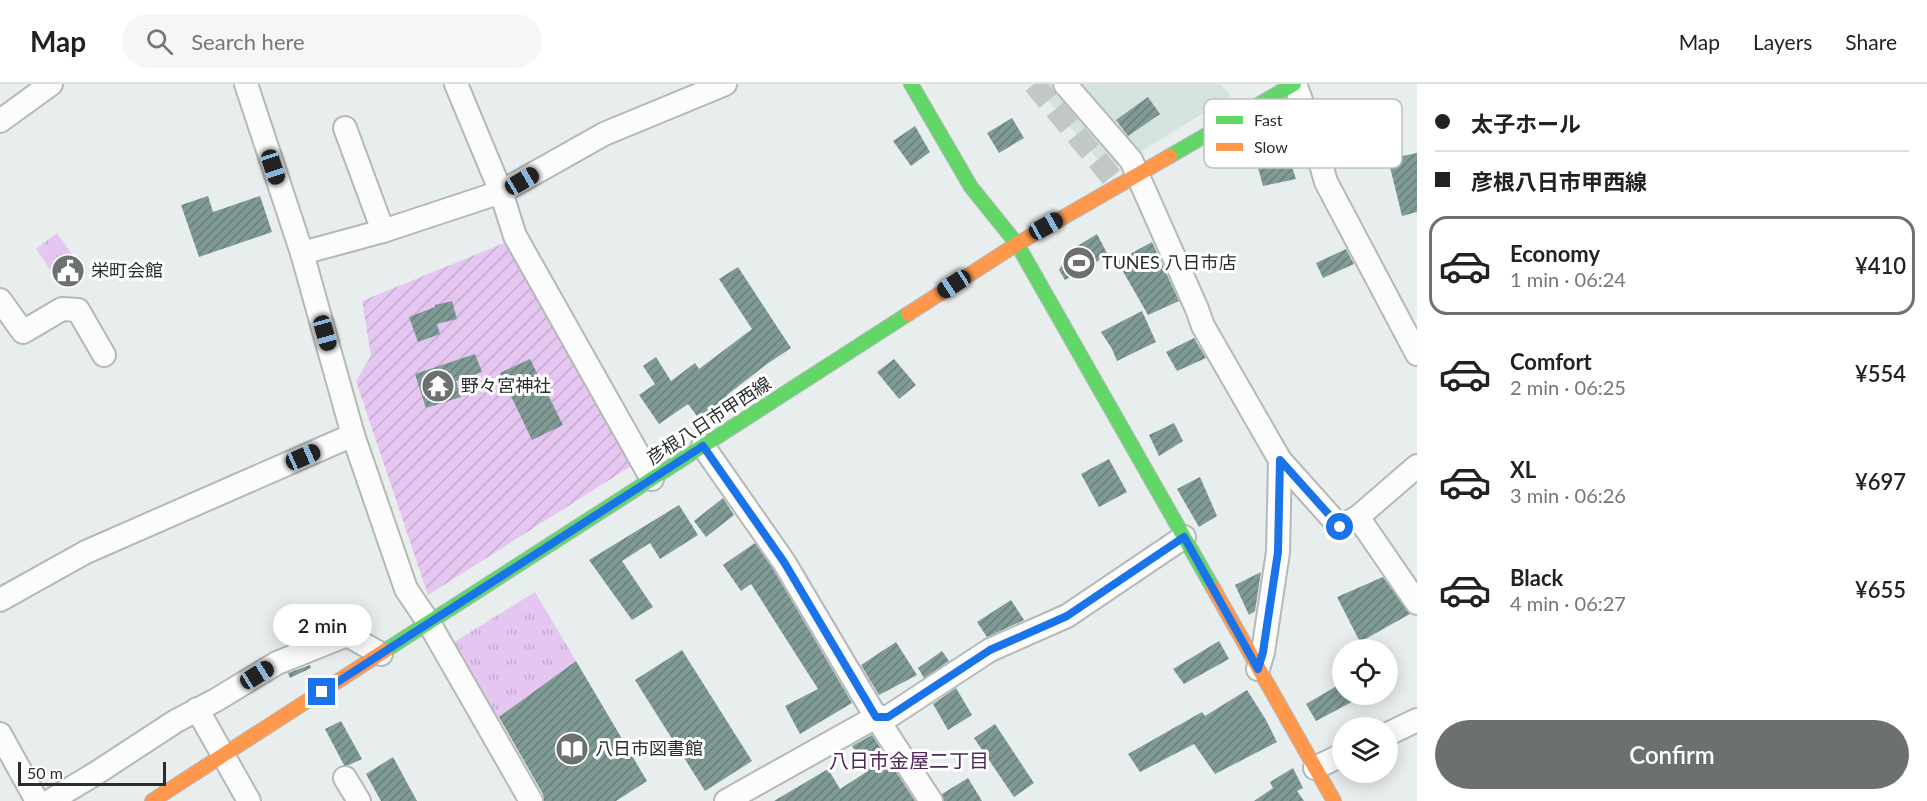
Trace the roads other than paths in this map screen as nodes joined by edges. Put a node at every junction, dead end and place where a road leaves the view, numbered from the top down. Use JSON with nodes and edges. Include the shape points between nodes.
{"nodes":[{"id":1,"x":51,"y":84,"type":"edge"},
{"id":2,"x":246,"y":84,"type":"edge"},
{"id":3,"x":456,"y":84,"type":"edge"},
{"id":4,"x":725,"y":84,"type":"edge"},
{"id":5,"x":911,"y":84,"type":"edge"},
{"id":6,"x":1065,"y":84,"type":"edge"},
{"id":7,"x":1295,"y":84,"type":"edge"},
{"id":8,"x":1269,"y":99,"type":"edge"},
{"id":9,"x":1300,"y":99,"type":"edge"},
{"id":10,"x":0,"y":121,"type":"edge"},
{"id":11,"x":345,"y":128,"type":"dead end"},
{"id":12,"x":1204,"y":137,"type":"edge"},
{"id":13,"x":1322,"y":168,"type":"edge"},
{"id":14,"x":1138,"y":175,"type":"junction"},
{"id":15,"x":501,"y":192,"type":"junction"},
{"id":16,"x":383,"y":231,"type":"junction"},
{"id":17,"x":1017,"y":243,"type":"junction"},
{"id":18,"x":302,"y":253,"type":"junction"},
{"id":19,"x":0,"y":300,"type":"edge"},
{"id":20,"x":1417,"y":354,"type":"edge"},
{"id":21,"x":104,"y":355,"type":"dead end"},
{"id":22,"x":353,"y":435,"type":"junction"},
{"id":23,"x":703,"y":446,"type":"junction"},
{"id":24,"x":1280,"y":460,"type":"junction"},
{"id":25,"x":1417,"y":466,"type":"edge"},
{"id":26,"x":652,"y":479,"type":"junction"},
{"id":27,"x":1358,"y":517,"type":"junction"},
{"id":28,"x":1184,"y":537,"type":"junction"},
{"id":29,"x":0,"y":600,"type":"edge"},
{"id":30,"x":1417,"y":603,"type":"edge"},
{"id":31,"x":429,"y":623,"type":"junction"},
{"id":32,"x":381,"y":654,"type":"junction"},
{"id":33,"x":1258,"y":669,"type":"junction"},
{"id":34,"x":197,"y":709,"type":"junction"},
{"id":35,"x":876,"y":717,"type":"junction"},
{"id":36,"x":1417,"y":720,"type":"edge"},
{"id":37,"x":1398,"y":729,"type":"edge"},
{"id":38,"x":0,"y":734,"type":"edge"},
{"id":39,"x":224,"y":755,"type":"junction"},
{"id":40,"x":1332,"y":760,"type":"edge"},
{"id":41,"x":1315,"y":768,"type":"junction"},
{"id":42,"x":345,"y":778,"type":"dead end"},
{"id":43,"x":37,"y":801,"type":"edge"},
{"id":44,"x":50,"y":801,"type":"edge"},
{"id":45,"x":152,"y":801,"type":"edge"},
{"id":46,"x":249,"y":801,"type":"edge"},
{"id":47,"x":359,"y":801,"type":"edge"},
{"id":48,"x":531,"y":801,"type":"edge"},
{"id":49,"x":726,"y":801,"type":"edge"},
{"id":50,"x":931,"y":801,"type":"edge"},
{"id":51,"x":1334,"y":801,"type":"edge"}],
"edges":[{"from":1,"to":10,"type":"street"},
{"from":2,"to":18,"type":"street"},
{"from":3,"to":15,"type":"street"},
{"from":4,"to":15,"type":"street","via":[[604,134]]},
{"from":5,"to":17,"type":"main road","via":[[971,187]]},
{"from":6,"to":14,"type":"street","via":[[1126,154]]},
{"from":7,"to":8,"type":"main road","name":"彦根八日市甲西線"},
{"from":7,"to":9,"type":"street"},
{"from":11,"to":16,"type":"street"},
{"from":12,"to":14,"type":"main road","name":"彦根八日市甲西線"},
{"from":13,"to":20,"type":"street"},
{"from":14,"to":17,"type":"main road","name":"彦根八日市甲西線"},
{"from":14,"to":24,"type":"street","via":[[1203,326]]},
{"from":15,"to":16,"type":"street"},
{"from":15,"to":26,"type":"street","via":[[515,236]]},
{"from":16,"to":18,"type":"street"},
{"from":17,"to":23,"type":"main road","name":"彦根八日市甲西線"},
{"from":17,"to":28,"type":"main road"},
{"from":18,"to":22,"type":"street"},
{"from":19,"to":21,"type":"street","via":[[23,332],[62,309],[78,310]]},
{"from":22,"to":29,"type":"street","via":[[86,552]]},
{"from":22,"to":31,"type":"street","via":[[406,589]]},
{"from":23,"to":26,"type":"main road","name":"彦根八日市甲西線"},
{"from":23,"to":35,"type":"street","via":[[784,562]]},
{"from":24,"to":27,"type":"street","via":[[1340,527]]},
{"from":24,"to":33,"type":"street","via":[[1278,552]]},
{"from":25,"to":27,"type":"street"},
{"from":26,"to":31,"type":"main road","name":"彦根八日市甲西線"},
{"from":27,"to":30,"type":"street"},
{"from":28,"to":33,"type":"main road"},
{"from":28,"to":35,"type":"street","via":[[1067,616],[990,650],[888,717]]},
{"from":31,"to":32,"type":"main road","name":"彦根八日市甲西線"},
{"from":31,"to":48,"type":"street"},
{"from":32,"to":34,"type":"street","via":[[347,634],[277,663]]},
{"from":32,"to":39,"type":"main road","name":"彦根八日市甲西線"},
{"from":33,"to":41,"type":"main road"},
{"from":34,"to":39,"type":"street"},
{"from":34,"to":44,"type":"street"},
{"from":35,"to":49,"type":"street"},
{"from":35,"to":50,"type":"street"},
{"from":36,"to":37,"type":"street"},
{"from":38,"to":43,"type":"street"},
{"from":39,"to":45,"type":"main road","name":"彦根八日市甲西線"},
{"from":39,"to":46,"type":"street"},
{"from":40,"to":41,"type":"street"},
{"from":41,"to":51,"type":"main road"},
{"from":42,"to":47,"type":"street"}]}
